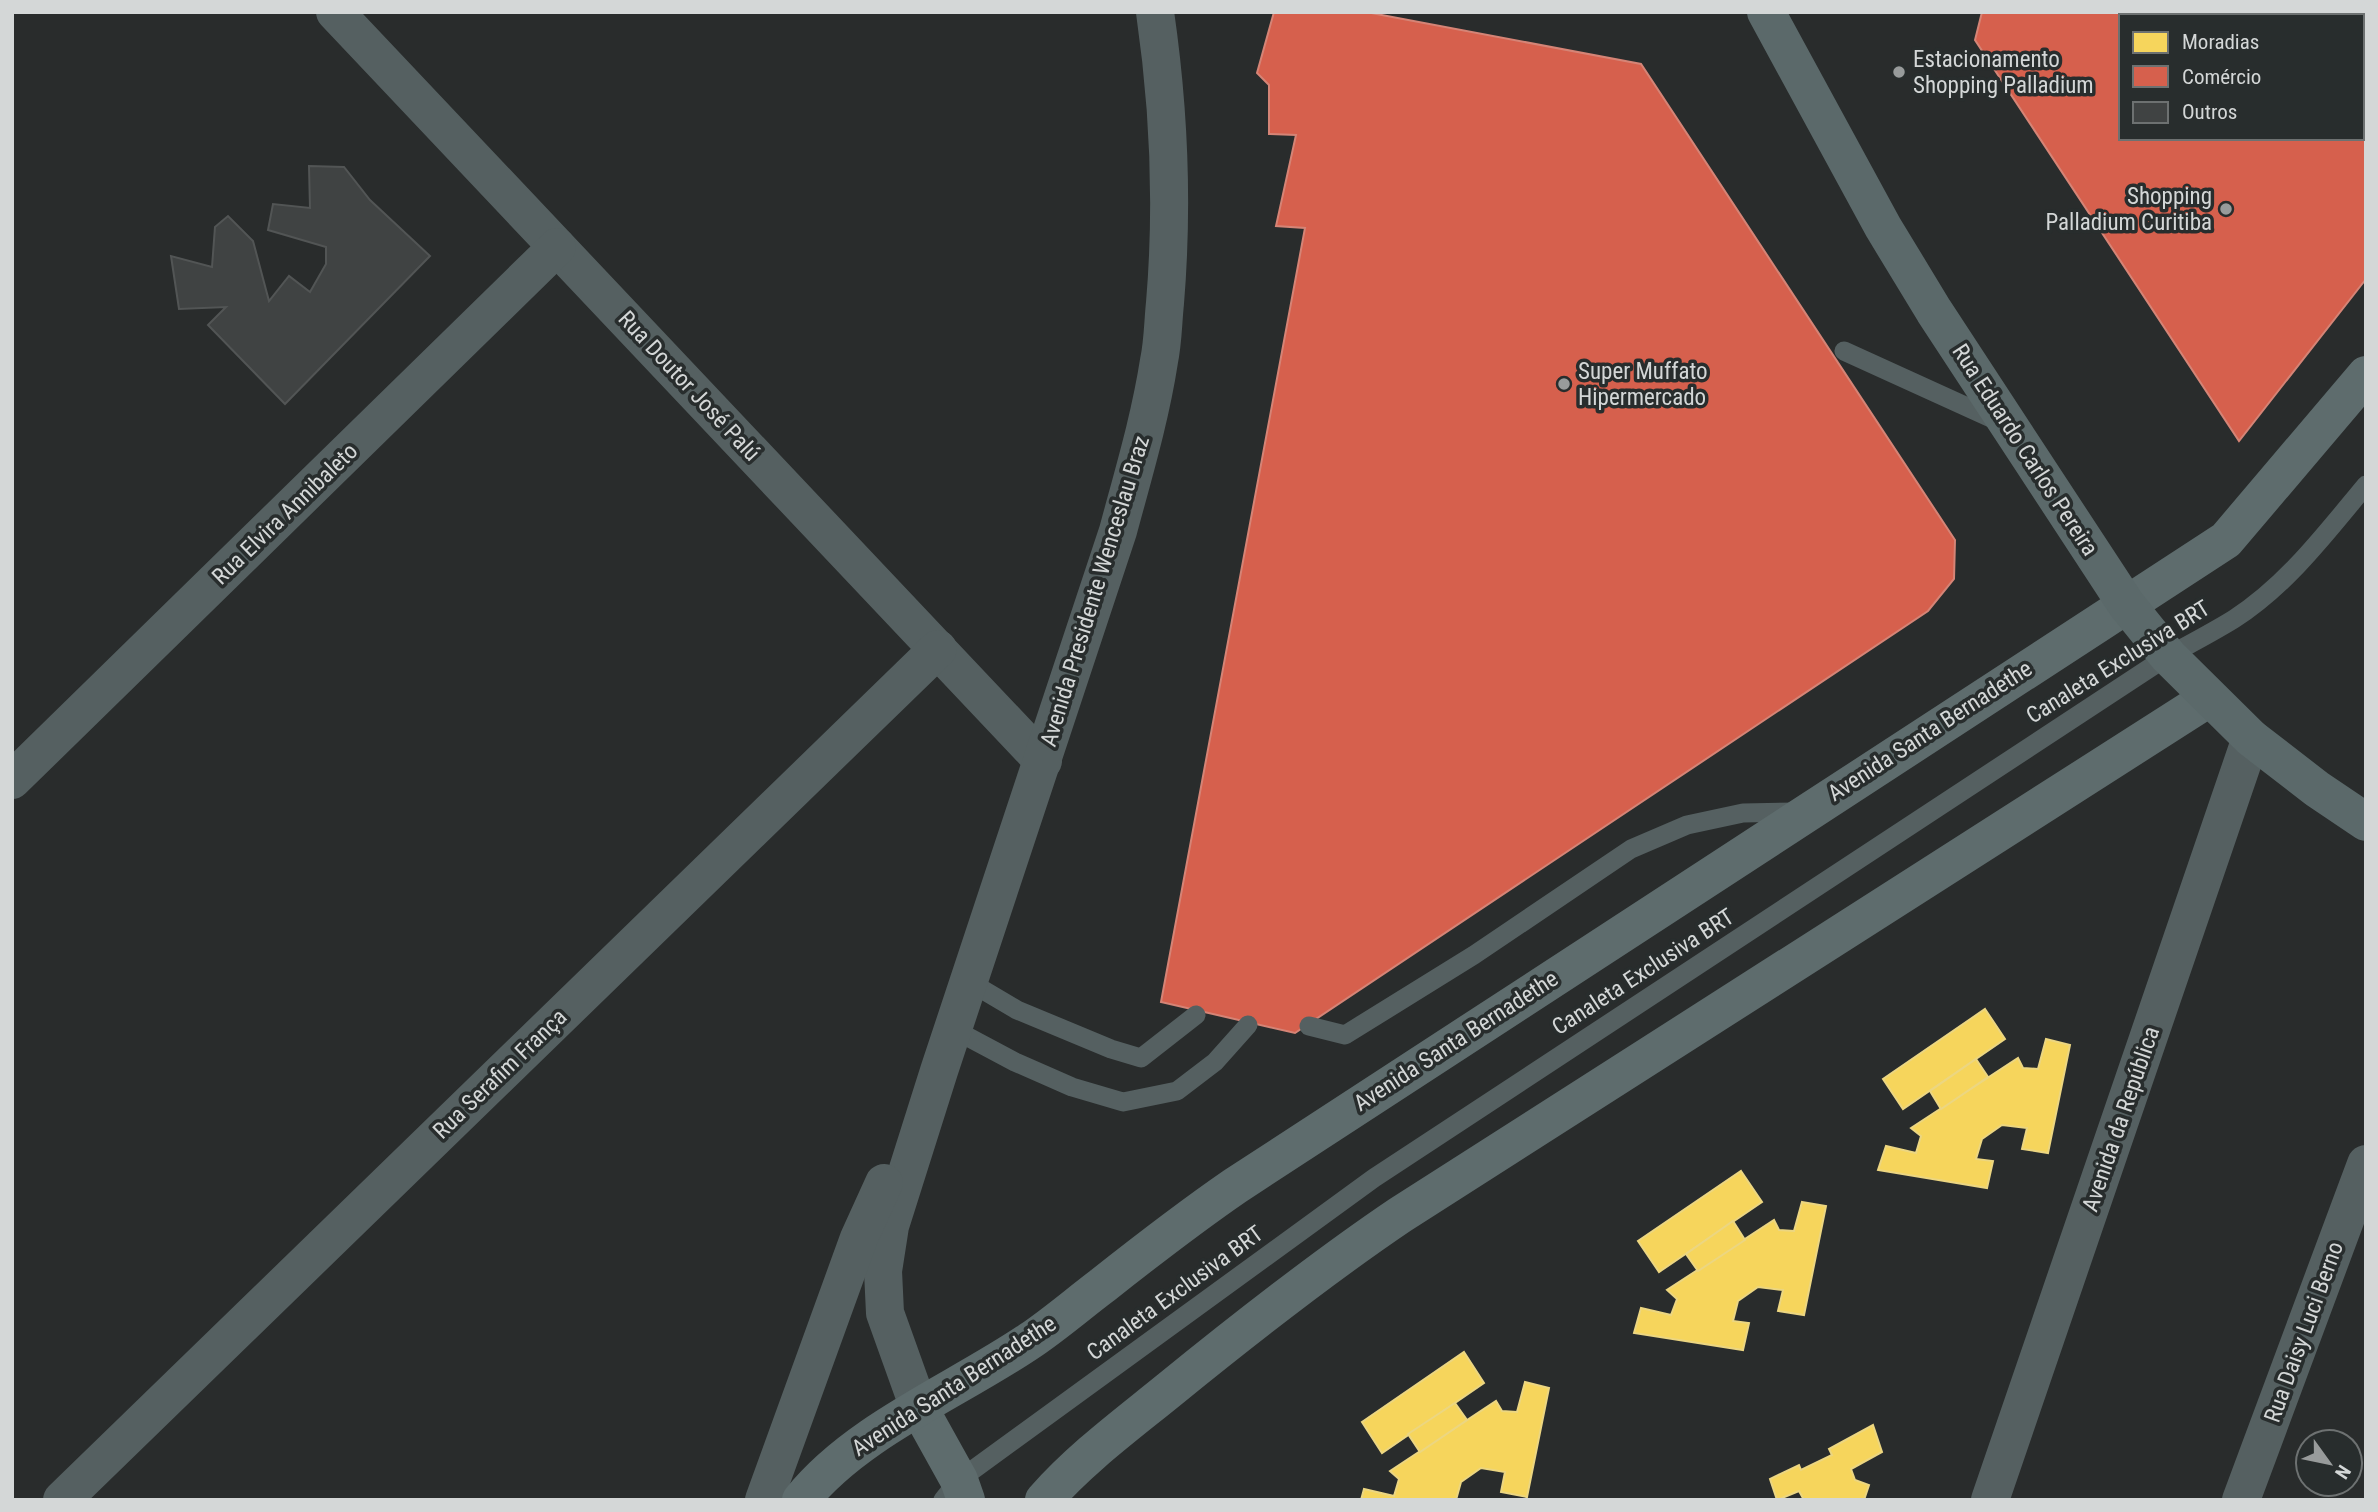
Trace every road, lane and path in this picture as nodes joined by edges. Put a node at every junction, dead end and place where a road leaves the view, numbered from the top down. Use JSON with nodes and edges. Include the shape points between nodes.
{"nodes":[{"id":1,"x":335,"y":12,"type":"edge"},
{"id":2,"x":1154,"y":12,"type":"edge"},
{"id":3,"x":1766,"y":12,"type":"edge"},
{"id":4,"x":557,"y":247,"type":"junction"},
{"id":5,"x":1844,"y":351,"type":"dead end"},
{"id":6,"x":2366,"y":375,"type":"edge"},
{"id":7,"x":2008,"y":425,"type":"junction"},
{"id":8,"x":2366,"y":485,"type":"edge"},
{"id":9,"x":2126,"y":604,"type":"junction"},
{"id":10,"x":938,"y":649,"type":"junction"},
{"id":11,"x":2168,"y":656,"type":"junction"},
{"id":12,"x":2209,"y":698,"type":"junction"},
{"id":13,"x":2251,"y":737,"type":"junction"},
{"id":14,"x":1042,"y":761,"type":"junction"},
{"id":15,"x":12,"y":780,"type":"edge"},
{"id":16,"x":1806,"y":812,"type":"junction"},
{"id":17,"x":2366,"y":822,"type":"edge"},
{"id":18,"x":968,"y":981,"type":"junction"},
{"id":19,"x":1196,"y":1015,"type":"dead end"},
{"id":20,"x":1248,"y":1026,"type":"dead end"},
{"id":21,"x":1309,"y":1026,"type":"dead end"},
{"id":22,"x":953,"y":1029,"type":"junction"},
{"id":23,"x":939,"y":1071,"type":"junction"},
{"id":24,"x":2366,"y":1164,"type":"edge"},
{"id":25,"x":919,"y":1408,"type":"junction"},
{"id":26,"x":956,"y":1493,"type":"edge"},
{"id":27,"x":62,"y":1500,"type":"edge"},
{"id":28,"x":764,"y":1500,"type":"edge"},
{"id":29,"x":801,"y":1500,"type":"edge"},
{"id":30,"x":1044,"y":1500,"type":"edge"},
{"id":31,"x":1990,"y":1500,"type":"edge"},
{"id":32,"x":2241,"y":1500,"type":"edge"}],
"edges":[{"from":1,"to":4,"type":"street","name":"Rua Doutor José Palú"},
{"from":2,"to":14,"type":"street","name":"Avenida Presidente Wenceslau Braz","via":[[1167,137],[1169,216],[1160,360],[1118,531]]},
{"from":3,"to":7,"type":"main road","name":"Rua Eduardo Carlos Pereira","via":[[1883,227]]},
{"from":4,"to":10,"type":"street","name":"Rua Doutor José Palú"},
{"from":4,"to":15,"type":"street","name":"Rua Elvira Annibaleto"},
{"from":5,"to":7,"type":"lane"},
{"from":6,"to":9,"type":"main road","name":"Avenida Santa Bernadethe","via":[[2226,540]]},
{"from":7,"to":9,"type":"main road","name":"Rua Eduardo Carlos Pereira"},
{"from":8,"to":11,"type":"lane","name":"Canaleta Exclusiva BRT","via":[[2269,593]]},
{"from":9,"to":11,"type":"main road","name":"Rua Eduardo Carlos Pereira"},
{"from":9,"to":16,"type":"main road","name":"Avenida Santa Bernadethe"},
{"from":10,"to":14,"type":"street","name":"Rua Doutor José Palú"},
{"from":10,"to":27,"type":"street","name":"Rua Serafim França"},
{"from":11,"to":12,"type":"main road","name":"Rua Eduardo Carlos Pereira"},
{"from":11,"to":26,"type":"lane","name":"Canaleta Exclusiva BRT","via":[[1374,1178]]},
{"from":12,"to":13,"type":"main road","name":"Rua Eduardo Carlos Pereira"},
{"from":12,"to":30,"type":"main road","via":[[1332,1261],[1088,1456]]},
{"from":13,"to":17,"type":"main road","name":"Rua Eduardo Carlos Pereira"},
{"from":13,"to":31,"type":"street","name":"Avenida da República"},
{"from":14,"to":18,"type":"street","name":"Avenida Presidente Wenceslau Braz"},
{"from":16,"to":21,"type":"lane","via":[[1744,813],[1687,825],[1631,849],[1345,1035]]},
{"from":16,"to":25,"type":"main road","name":"Avenida Santa Bernadethe","via":[[1235,1186],[1034,1338]]},
{"from":18,"to":19,"type":"lane","via":[[1017,1010],[1141,1058]]},
{"from":18,"to":22,"type":"street","name":"Avenida Presidente Wenceslau Braz"},
{"from":20,"to":22,"type":"lane","via":[[1215,1062],[1177,1091],[1123,1102],[1072,1087]]},
{"from":22,"to":23,"type":"street","name":"Avenida Presidente Wenceslau Braz"},
{"from":23,"to":25,"type":"street","name":"Avenida Presidente Wenceslau Braz","via":[[891,1227],[883,1271],[885,1313]]},
{"from":23,"to":28,"type":"street","name":"Avenida Presidente Wenceslau Braz","via":[[859,1238]]},
{"from":24,"to":32,"type":"street","name":"Rua Daisy Luci Berno"},
{"from":25,"to":26,"type":"main road","name":"Avenida Presidente Wenceslau Braz"},
{"from":25,"to":29,"type":"main road","name":"Avenida Santa Bernadethe","via":[[837,1463]]}]}
